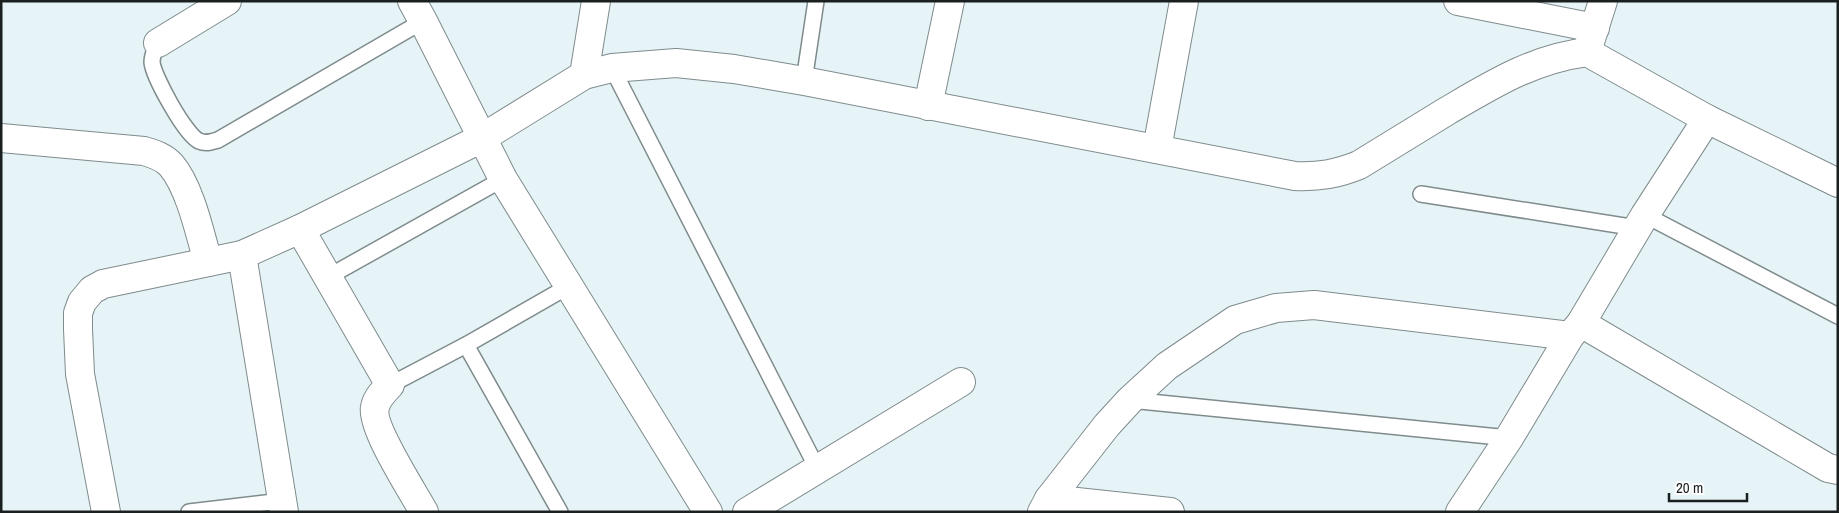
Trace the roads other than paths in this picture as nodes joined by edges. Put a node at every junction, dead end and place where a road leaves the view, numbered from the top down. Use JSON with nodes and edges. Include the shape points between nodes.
{"nodes":[{"id":1,"x":227,"y":1,"type":"edge"},
{"id":2,"x":596,"y":1,"type":"edge"},
{"id":3,"x":816,"y":1,"type":"edge"},
{"id":4,"x":950,"y":1,"type":"edge"},
{"id":5,"x":1184,"y":1,"type":"edge"},
{"id":6,"x":1458,"y":1,"type":"edge"},
{"id":7,"x":1603,"y":1,"type":"edge"},
{"id":8,"x":417,"y":11,"type":"edge"},
{"id":9,"x":1591,"y":40,"type":"junction"},
{"id":10,"x":158,"y":43,"type":"joint"},
{"id":11,"x":612,"y":68,"type":"junction"},
{"id":12,"x":584,"y":75,"type":"junction"},
{"id":13,"x":804,"y":81,"type":"junction"},
{"id":14,"x":928,"y":106,"type":"junction"},
{"id":15,"x":1707,"y":119,"type":"junction"},
{"id":16,"x":1,"y":138,"type":"edge"},
{"id":17,"x":482,"y":138,"type":"junction"},
{"id":18,"x":1156,"y":149,"type":"junction"},
{"id":19,"x":502,"y":179,"type":"junction"},
{"id":20,"x":1838,"y":182,"type":"edge"},
{"id":21,"x":1422,"y":194,"type":"dead end"},
{"id":22,"x":1641,"y":221,"type":"junction"},
{"id":23,"x":300,"y":229,"type":"junction"},
{"id":24,"x":242,"y":255,"type":"junction"},
{"id":25,"x":208,"y":262,"type":"junction"},
{"id":26,"x":328,"y":278,"type":"junction"},
{"id":27,"x":569,"y":286,"type":"junction"},
{"id":28,"x":1838,"y":316,"type":"edge"},
{"id":29,"x":1576,"y":330,"type":"junction"},
{"id":30,"x":466,"y":345,"type":"junction"},
{"id":31,"x":961,"y":382,"type":"dead end"},
{"id":32,"x":390,"y":385,"type":"junction"},
{"id":33,"x":1130,"y":400,"type":"junction"},
{"id":34,"x":1509,"y":438,"type":"junction"},
{"id":35,"x":818,"y":470,"type":"junction"},
{"id":36,"x":1838,"y":470,"type":"edge"},
{"id":37,"x":1046,"y":505,"type":"edge"},
{"id":38,"x":283,"y":506,"type":"edge"},
{"id":39,"x":106,"y":512,"type":"edge"},
{"id":40,"x":189,"y":512,"type":"edge"},
{"id":41,"x":424,"y":512,"type":"edge"},
{"id":42,"x":560,"y":512,"type":"edge"},
{"id":43,"x":708,"y":512,"type":"edge"},
{"id":44,"x":747,"y":512,"type":"edge"},
{"id":45,"x":1170,"y":512,"type":"edge"},
{"id":46,"x":1460,"y":512,"type":"edge"}],
"edges":[{"from":1,"to":10,"type":"street"},
{"from":2,"to":12,"type":"street"},
{"from":3,"to":13,"type":"lane"},
{"from":4,"to":14,"type":"street"},
{"from":5,"to":18,"type":"street"},
{"from":6,"to":9,"type":"street"},
{"from":7,"to":9,"type":"street"},
{"from":8,"to":10,"type":"lane","via":[[218,140],[206,143],[197,141],[187,132],[160,82],[152,63]]},
{"from":8,"to":17,"type":"street"},
{"from":9,"to":15,"type":"street"},
{"from":9,"to":18,"type":"street","via":[[1570,54],[1504,77],[1359,165],[1340,172],[1317,177],[1295,176]]},
{"from":11,"to":12,"type":"street"},
{"from":11,"to":13,"type":"street","via":[[676,63]]},
{"from":11,"to":35,"type":"lane"},
{"from":12,"to":17,"type":"street"},
{"from":13,"to":14,"type":"street"},
{"from":14,"to":18,"type":"street"},
{"from":15,"to":20,"type":"street"},
{"from":15,"to":22,"type":"street"},
{"from":16,"to":25,"type":"street","via":[[144,151],[160,156],[171,165],[186,188]]},
{"from":17,"to":19,"type":"street"},
{"from":17,"to":23,"type":"street"},
{"from":19,"to":26,"type":"lane"},
{"from":19,"to":27,"type":"street"},
{"from":21,"to":22,"type":"lane"},
{"from":22,"to":28,"type":"lane"},
{"from":22,"to":29,"type":"street"},
{"from":23,"to":24,"type":"street"},
{"from":23,"to":26,"type":"street"},
{"from":24,"to":25,"type":"street"},
{"from":24,"to":38,"type":"street"},
{"from":25,"to":39,"type":"street","via":[[103,284],[92,290],[82,302],[78,313],[80,374]]},
{"from":26,"to":32,"type":"street"},
{"from":27,"to":30,"type":"lane"},
{"from":27,"to":43,"type":"street"},
{"from":29,"to":33,"type":"street","via":[[1314,305],[1276,308],[1234,320],[1167,366]]},
{"from":29,"to":34,"type":"street"},
{"from":29,"to":36,"type":"street","via":[[1828,468]]},
{"from":30,"to":32,"type":"lane"},
{"from":30,"to":42,"type":"lane"},
{"from":31,"to":35,"type":"street"},
{"from":32,"to":41,"type":"street","via":[[374,409],[378,428]]},
{"from":33,"to":34,"type":"lane"},
{"from":33,"to":37,"type":"street"},
{"from":34,"to":46,"type":"street"},
{"from":35,"to":44,"type":"street"},
{"from":37,"to":45,"type":"street"},
{"from":38,"to":40,"type":"lane"}]}
